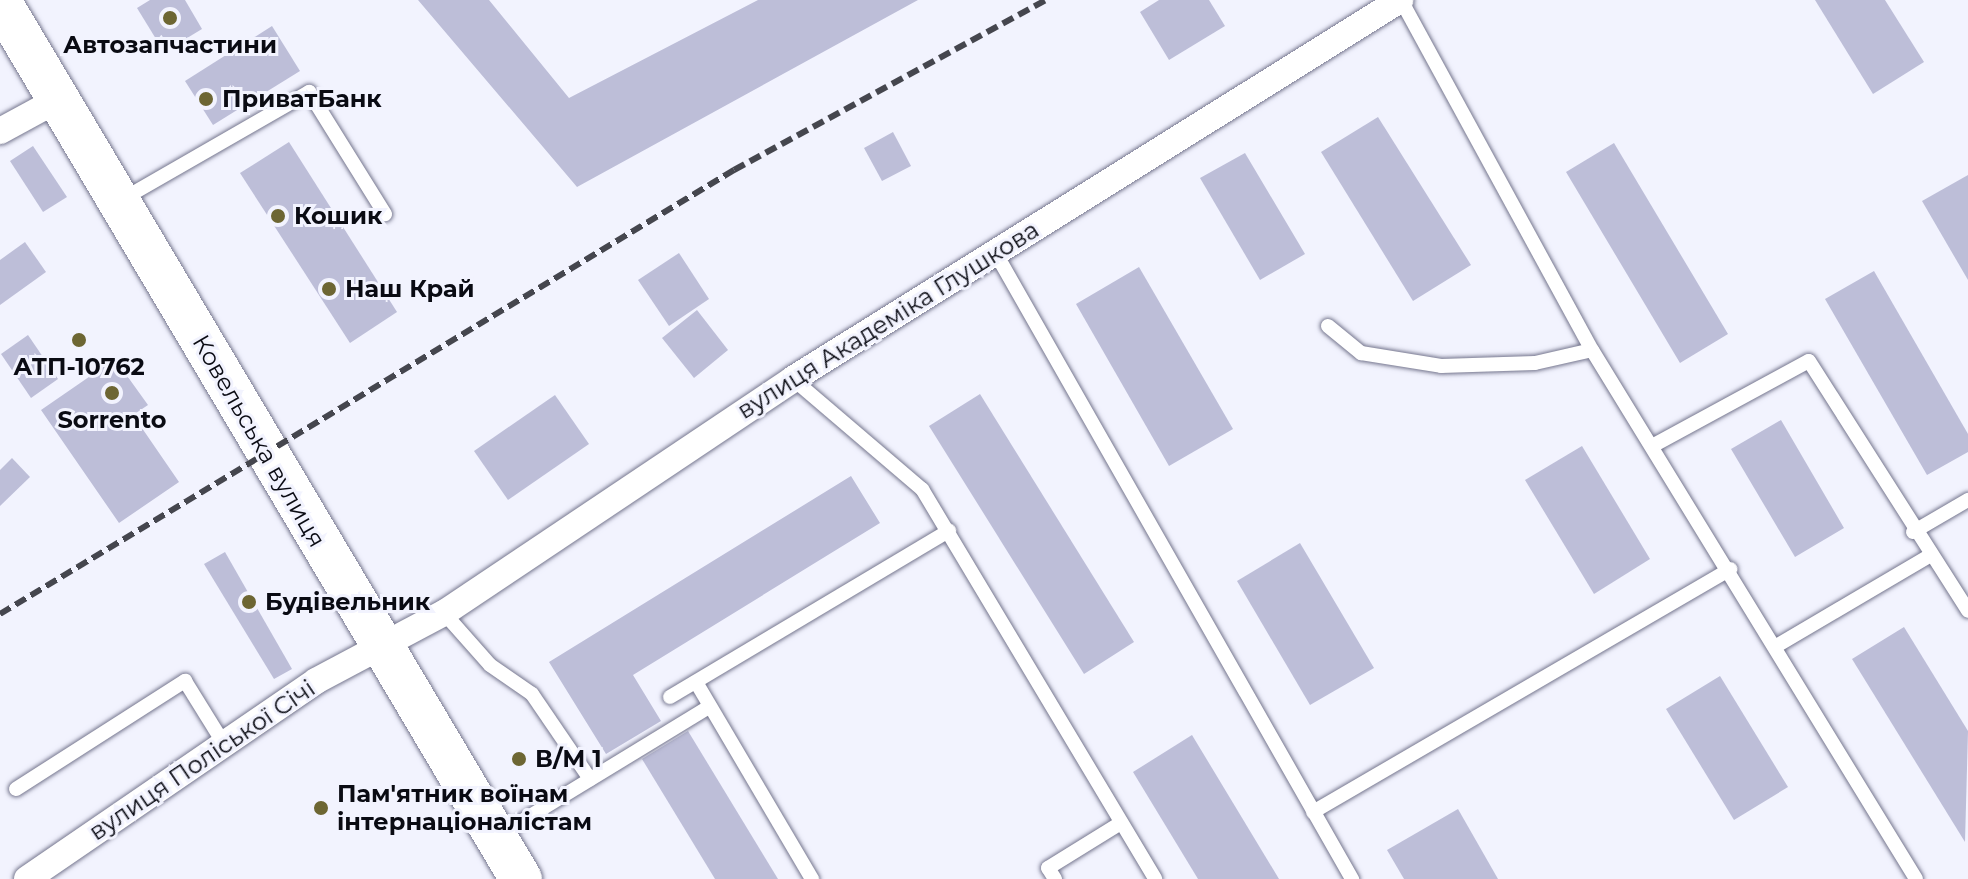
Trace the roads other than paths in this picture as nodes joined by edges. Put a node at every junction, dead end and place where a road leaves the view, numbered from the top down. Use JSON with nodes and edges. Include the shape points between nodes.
{"nodes":[{"id":1,"x":1401,"y":0,"type":"edge"},
{"id":2,"x":0,"y":1,"type":"edge"},
{"id":3,"x":59,"y":99,"type":"junction"},
{"id":4,"x":0,"y":131,"type":"edge"},
{"id":5,"x":119,"y":201,"type":"junction"},
{"id":6,"x":385,"y":214,"type":"dead end"},
{"id":7,"x":995,"y":252,"type":"junction"},
{"id":8,"x":1328,"y":326,"type":"dead end"},
{"id":9,"x":1592,"y":350,"type":"junction"},
{"id":10,"x":793,"y":379,"type":"junction"},
{"id":11,"x":1654,"y":445,"type":"junction"},
{"id":12,"x":1968,"y":500,"type":"edge"},
{"id":13,"x":949,"y":531,"type":"junction"},
{"id":14,"x":1913,"y":532,"type":"junction"},
{"id":15,"x":1929,"y":556,"type":"junction"},
{"id":16,"x":1730,"y":569,"type":"junction"},
{"id":17,"x":1968,"y":611,"type":"edge"},
{"id":18,"x":444,"y":613,"type":"junction"},
{"id":19,"x":379,"y":644,"type":"junction"},
{"id":20,"x":1778,"y":645,"type":"junction"},
{"id":21,"x":696,"y":682,"type":"junction"},
{"id":22,"x":670,"y":697,"type":"dead end"},
{"id":23,"x":710,"y":706,"type":"junction"},
{"id":24,"x":224,"y":744,"type":"junction"},
{"id":25,"x":590,"y":779,"type":"junction"},
{"id":26,"x":16,"y":789,"type":"dead end"},
{"id":27,"x":1313,"y":812,"type":"junction"},
{"id":28,"x":1121,"y":823,"type":"junction"},
{"id":29,"x":496,"y":837,"type":"junction"},
{"id":30,"x":27,"y":879,"type":"edge"},
{"id":31,"x":521,"y":879,"type":"edge"},
{"id":32,"x":812,"y":879,"type":"edge"},
{"id":33,"x":1055,"y":879,"type":"edge"},
{"id":34,"x":1155,"y":879,"type":"edge"},
{"id":35,"x":1352,"y":879,"type":"edge"},
{"id":36,"x":1916,"y":879,"type":"edge"}],
"edges":[{"from":1,"to":7,"type":"street","name":"вулиця Академіка Глушкова"},
{"from":1,"to":9,"type":"lane"},
{"from":2,"to":3,"type":"main road","name":"Ковельська вулиця"},
{"from":3,"to":4,"type":"street"},
{"from":3,"to":5,"type":"main road","name":"Ковельська вулиця"},
{"from":5,"to":6,"type":"lane","via":[[309,92]]},
{"from":5,"to":19,"type":"main road","name":"Ковельська вулиця"},
{"from":7,"to":10,"type":"street","name":"вулиця Академіка Глушкова"},
{"from":7,"to":27,"type":"lane"},
{"from":8,"to":9,"type":"lane","via":[[1361,353],[1441,366],[1535,363]]},
{"from":9,"to":11,"type":"lane"},
{"from":10,"to":13,"type":"lane","via":[[922,489]]},
{"from":10,"to":18,"type":"street","name":"вулиця Академіка Глушкова"},
{"from":11,"to":14,"type":"lane","via":[[1809,361]]},
{"from":11,"to":16,"type":"lane"},
{"from":12,"to":14,"type":"lane"},
{"from":13,"to":21,"type":"lane"},
{"from":13,"to":28,"type":"lane"},
{"from":14,"to":15,"type":"lane"},
{"from":15,"to":17,"type":"lane"},
{"from":15,"to":20,"type":"lane"},
{"from":16,"to":20,"type":"lane"},
{"from":16,"to":27,"type":"lane"},
{"from":18,"to":19,"type":"street","name":"вулиця Академіка Глушкова"},
{"from":18,"to":25,"type":"lane","via":[[490,665],[532,694]]},
{"from":19,"to":24,"type":"street","name":"вулиця Поліської Січі"},
{"from":19,"to":29,"type":"main road","name":"Ковельська вулиця"},
{"from":20,"to":36,"type":"lane"},
{"from":21,"to":22,"type":"lane"},
{"from":21,"to":23,"type":"lane"},
{"from":23,"to":25,"type":"lane"},
{"from":23,"to":32,"type":"lane"},
{"from":24,"to":26,"type":"lane","via":[[185,681]]},
{"from":24,"to":30,"type":"street","name":"вулиця Поліської Січі"},
{"from":25,"to":29,"type":"lane"},
{"from":27,"to":35,"type":"lane"},
{"from":28,"to":33,"type":"lane","via":[[1048,868]]},
{"from":28,"to":34,"type":"lane"},
{"from":29,"to":31,"type":"main road","name":"Ковельська вулиця"}]}
